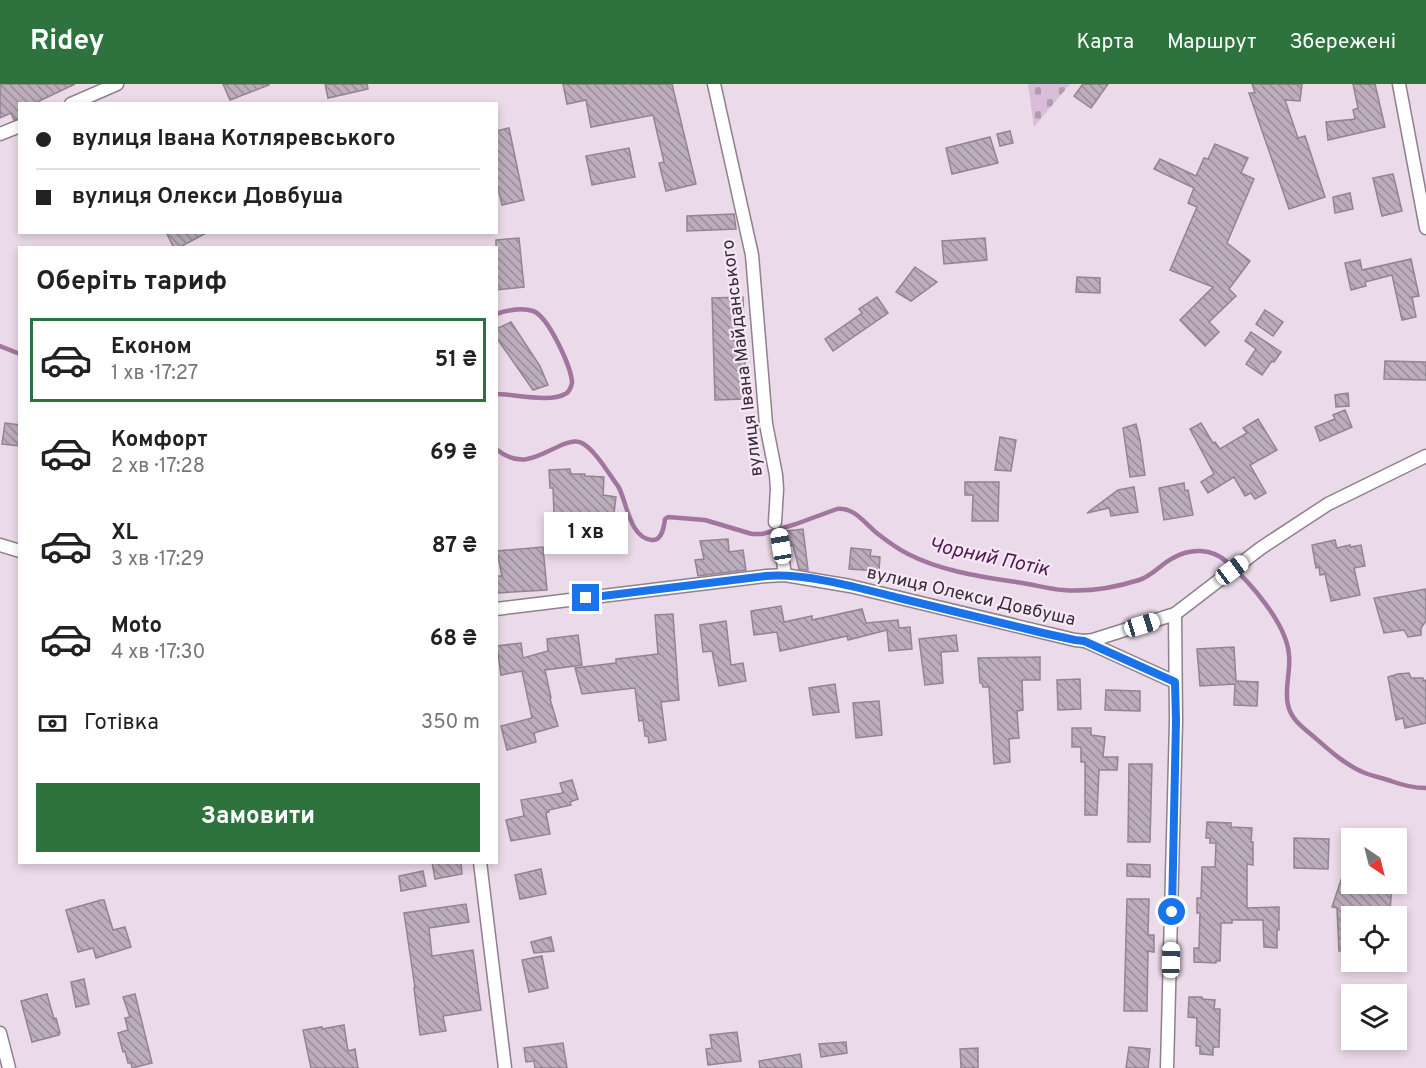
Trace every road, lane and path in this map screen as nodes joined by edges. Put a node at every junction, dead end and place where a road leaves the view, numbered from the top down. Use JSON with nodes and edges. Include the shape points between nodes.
{"nodes":[{"id":1,"x":714,"y":84,"type":"edge"},
{"id":2,"x":1400,"y":84,"type":"edge"},
{"id":3,"x":113,"y":85,"type":"edge"},
{"id":4,"x":76,"y":102,"type":"edge"},
{"id":5,"x":18,"y":127,"type":"edge"},
{"id":6,"x":0,"y":134,"type":"edge"},
{"id":7,"x":1426,"y":228,"type":"edge"},
{"id":8,"x":1426,"y":456,"type":"edge"},
{"id":9,"x":0,"y":545,"type":"edge"},
{"id":10,"x":18,"y":550,"type":"edge"},
{"id":11,"x":785,"y":575,"type":"junction"},
{"id":12,"x":498,"y":609,"type":"edge"},
{"id":13,"x":1175,"y":614,"type":"junction"},
{"id":14,"x":1084,"y":641,"type":"junction"},
{"id":15,"x":1175,"y":682,"type":"junction"},
{"id":16,"x":480,"y":864,"type":"edge"},
{"id":17,"x":0,"y":1033,"type":"edge"},
{"id":18,"x":9,"y":1068,"type":"edge"},
{"id":19,"x":505,"y":1068,"type":"edge"},
{"id":20,"x":1167,"y":1068,"type":"edge"}],
"edges":[{"from":1,"to":11,"type":"street","name":"вулиця Івана Майданського","via":[[752,255],[766,424]]},
{"from":2,"to":7,"type":"street"},
{"from":3,"to":4,"type":"street"},
{"from":5,"to":6,"type":"street"},
{"from":8,"to":13,"type":"street","name":"вулиця Олекси Довбуша","via":[[1336,499],[1290,528]]},
{"from":9,"to":10,"type":"street"},
{"from":11,"to":12,"type":"street","name":"вулиця Олекси Довбуша"},
{"from":11,"to":14,"type":"street","name":"вулиця Олекси Довбуша","via":[[850,586]]},
{"from":13,"to":14,"type":"street","name":"вулиця Олекси Довбуша"},
{"from":13,"to":15,"type":"street"},
{"from":14,"to":15,"type":"street"},
{"from":15,"to":20,"type":"street"},
{"from":16,"to":19,"type":"street"},
{"from":17,"to":18,"type":"street"}]}
